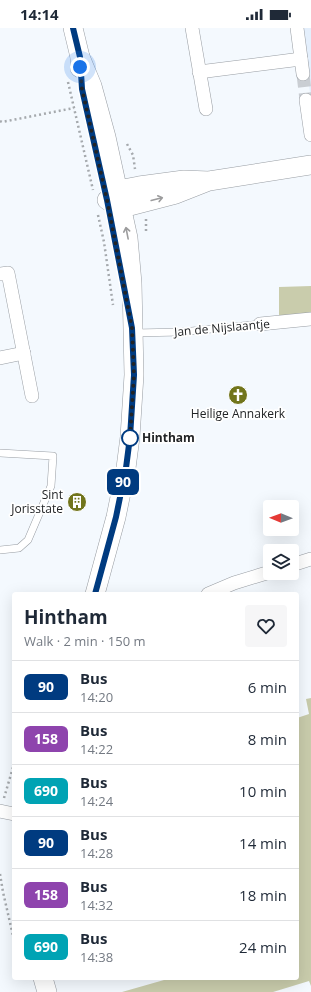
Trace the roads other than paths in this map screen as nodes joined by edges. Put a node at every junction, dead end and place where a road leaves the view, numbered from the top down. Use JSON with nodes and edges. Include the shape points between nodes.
{"nodes":[{"id":1,"x":73,"y":28,"type":"edge"},
{"id":2,"x":192,"y":28,"type":"edge"},
{"id":3,"x":297,"y":28,"type":"edge"},
{"id":4,"x":301,"y":59,"type":"junction"},
{"id":5,"x":200,"y":72,"type":"junction"},
{"id":6,"x":303,"y":74,"type":"tunnel mouth"},
{"id":7,"x":306,"y":100,"type":"tunnel mouth"},
{"id":8,"x":206,"y":109,"type":"dead end"},
{"id":9,"x":311,"y":135,"type":"edge"},
{"id":10,"x":311,"y":165,"type":"edge"},
{"id":11,"x":108,"y":201,"type":"junction"},
{"id":12,"x":0,"y":274,"type":"edge"},
{"id":13,"x":311,"y":319,"type":"edge"},
{"id":14,"x":260,"y":324,"type":"joint"},
{"id":15,"x":133,"y":331,"type":"junction"},
{"id":16,"x":24,"y":353,"type":"junction"},
{"id":17,"x":0,"y":358,"type":"edge"},
{"id":18,"x":32,"y":396,"type":"dead end"},
{"id":19,"x":0,"y":453,"type":"edge"},
{"id":20,"x":0,"y":550,"type":"edge"},
{"id":21,"x":311,"y":559,"type":"edge"},
{"id":22,"x":299,"y":563,"type":"edge"},
{"id":23,"x":263,"y":574,"type":"edge"},
{"id":24,"x":96,"y":592,"type":"edge"},
{"id":25,"x":213,"y":592,"type":"edge"},
{"id":26,"x":44,"y":980,"type":"edge"},
{"id":27,"x":47,"y":992,"type":"edge"}],
"edges":[{"from":1,"to":11,"type":"street","via":[[80,57],[82,89]]},
{"from":2,"to":5,"type":"street"},
{"from":3,"to":4,"type":"street"},
{"from":4,"to":5,"type":"street"},
{"from":4,"to":6,"type":"street"},
{"from":5,"to":8,"type":"street"},
{"from":7,"to":9,"type":"street"},
{"from":10,"to":11,"type":"street","via":[[209,181],[184,180]]},
{"from":11,"to":15,"type":"street"},
{"from":12,"to":16,"type":"street","via":[[8,273]]},
{"from":13,"to":14,"type":"street","name":"Jan de Nijslaantje"},
{"from":14,"to":15,"type":"lane","name":"Jan de Nijslaantje","via":[[182,332]]},
{"from":15,"to":24,"type":"street","via":[[134,375],[126,468]]},
{"from":16,"to":17,"type":"street"},
{"from":16,"to":18,"type":"street"},
{"from":19,"to":20,"type":"lane","via":[[53,456],[51,486],[28,540],[19,548]]},
{"from":21,"to":22,"type":"street"},
{"from":23,"to":25,"type":"street"},
{"from":26,"to":27,"type":"street"}]}
